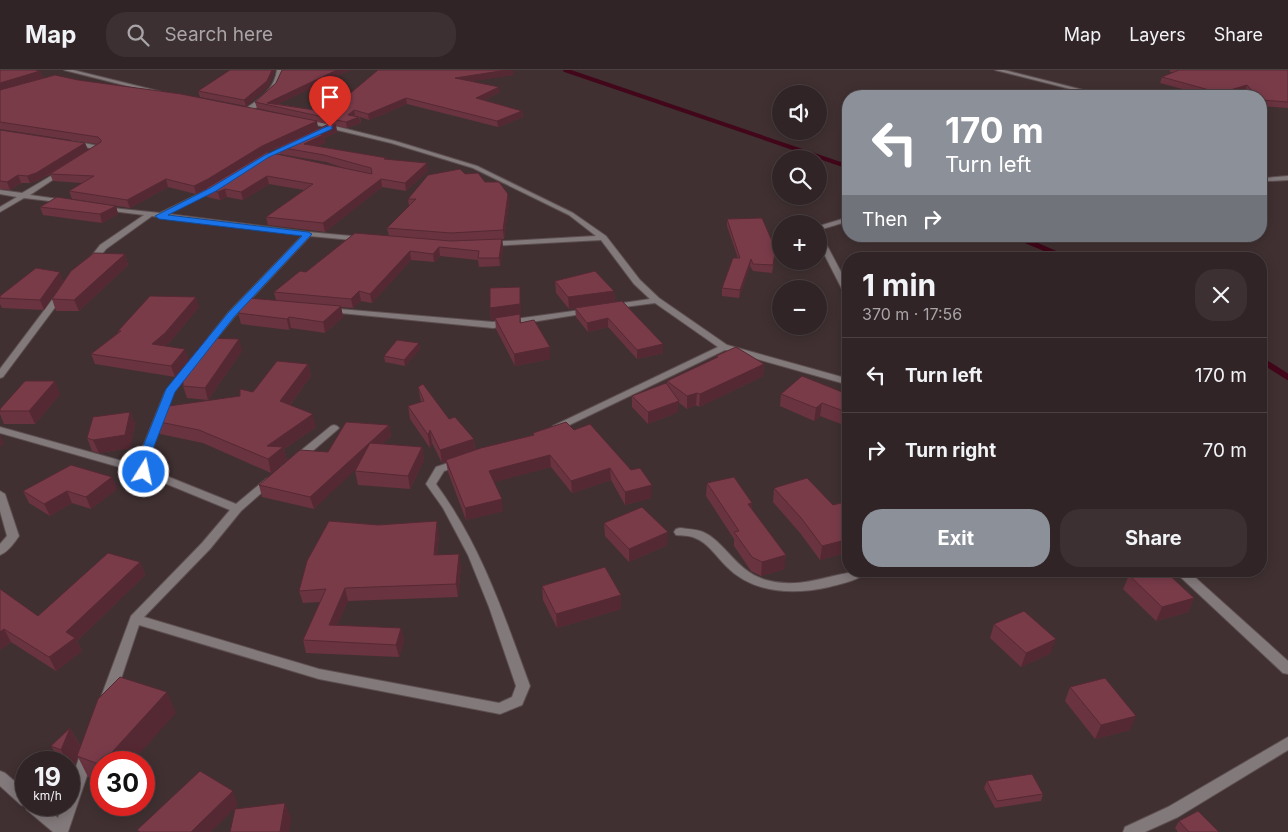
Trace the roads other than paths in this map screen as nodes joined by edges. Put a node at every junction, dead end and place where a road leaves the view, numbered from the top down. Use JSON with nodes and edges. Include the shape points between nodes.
{"nodes":[{"id":1,"x":280,"y":70,"type":"edge"},
{"id":2,"x":998,"y":70,"type":"edge"},
{"id":3,"x":67,"y":72,"type":"edge"},
{"id":4,"x":1082,"y":90,"type":"edge"},
{"id":5,"x":171,"y":94,"type":"edge"},
{"id":6,"x":237,"y":108,"type":"edge"},
{"id":7,"x":247,"y":110,"type":"junction"},
{"id":8,"x":256,"y":112,"type":"edge"},
{"id":9,"x":302,"y":121,"type":"edge"},
{"id":10,"x":330,"y":127,"type":"junction"},
{"id":11,"x":321,"y":131,"type":"edge"},
{"id":12,"x":69,"y":142,"type":"edge"},
{"id":13,"x":294,"y":144,"type":"edge"},
{"id":14,"x":87,"y":156,"type":"edge"},
{"id":15,"x":267,"y":156,"type":"junction"},
{"id":16,"x":284,"y":159,"type":"edge"},
{"id":17,"x":71,"y":166,"type":"edge"},
{"id":18,"x":252,"y":166,"type":"edge"},
{"id":19,"x":1288,"y":178,"type":"edge"},
{"id":20,"x":1267,"y":180,"type":"edge"},
{"id":21,"x":221,"y":185,"type":"edge"},
{"id":22,"x":0,"y":192,"type":"edge"},
{"id":23,"x":23,"y":195,"type":"junction"},
{"id":24,"x":72,"y":203,"type":"edge"},
{"id":25,"x":91,"y":206,"type":"edge"},
{"id":26,"x":0,"y":210,"type":"edge"},
{"id":27,"x":149,"y":215,"type":"junction"},
{"id":28,"x":159,"y":216,"type":"junction"},
{"id":29,"x":842,"y":221,"type":"edge"},
{"id":30,"x":827,"y":226,"type":"edge"},
{"id":31,"x":308,"y":234,"type":"junction"},
{"id":32,"x":603,"y":238,"type":"junction"},
{"id":33,"x":366,"y":239,"type":"edge"},
{"id":34,"x":480,"y":245,"type":"edge"},
{"id":35,"x":827,"y":253,"type":"edge"},
{"id":36,"x":86,"y":266,"type":"edge"},
{"id":37,"x":842,"y":282,"type":"edge"},
{"id":38,"x":67,"y":286,"type":"edge"},
{"id":39,"x":656,"y":300,"type":"junction"},
{"id":40,"x":321,"y":310,"type":"edge"},
{"id":41,"x":724,"y":347,"type":"junction"},
{"id":42,"x":0,"y":375,"type":"edge"},
{"id":43,"x":842,"y":380,"type":"edge"},
{"id":44,"x":334,"y":428,"type":"dead end"},
{"id":45,"x":0,"y":430,"type":"edge"},
{"id":46,"x":543,"y":434,"type":"edge"},
{"id":47,"x":468,"y":459,"type":"edge"},
{"id":48,"x":144,"y":472,"type":"junction"},
{"id":49,"x":0,"y":494,"type":"edge"},
{"id":50,"x":237,"y":509,"type":"junction"},
{"id":51,"x":680,"y":532,"type":"dead end"},
{"id":52,"x":0,"y":551,"type":"edge"},
{"id":53,"x":849,"y":577,"type":"edge"},
{"id":54,"x":1187,"y":577,"type":"edge"},
{"id":55,"x":135,"y":619,"type":"junction"},
{"id":56,"x":1288,"y":669,"type":"edge"},
{"id":57,"x":103,"y":710,"type":"edge"},
{"id":58,"x":1288,"y":743,"type":"edge"},
{"id":59,"x":90,"y":747,"type":"edge"},
{"id":60,"x":0,"y":778,"type":"edge"},
{"id":61,"x":15,"y":791,"type":"edge"},
{"id":62,"x":44,"y":816,"type":"edge"},
{"id":63,"x":61,"y":831,"type":"edge"},
{"id":64,"x":1130,"y":832,"type":"edge"}],
"edges":[{"from":1,"to":7,"type":"street","via":[[279,81],[267,97]]},
{"from":2,"to":4,"type":"street"},
{"from":3,"to":5,"type":"street"},
{"from":6,"to":7,"type":"street"},
{"from":7,"to":8,"type":"street"},
{"from":9,"to":10,"type":"street"},
{"from":10,"to":11,"type":"street"},
{"from":10,"to":32,"type":"street","via":[[475,167],[571,214]]},
{"from":12,"to":14,"type":"street","via":[[99,148]]},
{"from":13,"to":15,"type":"street"},
{"from":15,"to":16,"type":"street"},
{"from":15,"to":18,"type":"street"},
{"from":17,"to":23,"type":"street"},
{"from":19,"to":20,"type":"street"},
{"from":21,"to":28,"type":"street"},
{"from":22,"to":23,"type":"street"},
{"from":23,"to":24,"type":"street"},
{"from":23,"to":26,"type":"street"},
{"from":25,"to":27,"type":"street"},
{"from":27,"to":28,"type":"street"},
{"from":27,"to":36,"type":"street","via":[[103,247]]},
{"from":28,"to":31,"type":"street"},
{"from":29,"to":30,"type":"street"},
{"from":31,"to":33,"type":"street"},
{"from":31,"to":48,"type":"street","via":[[248,304],[231,315],[170,392],[148,449]]},
{"from":32,"to":34,"type":"street"},
{"from":32,"to":39,"type":"street","via":[[637,282]]},
{"from":35,"to":37,"type":"street"},
{"from":38,"to":42,"type":"street"},
{"from":39,"to":40,"type":"street","via":[[493,325]]},
{"from":39,"to":41,"type":"street"},
{"from":41,"to":43,"type":"street"},
{"from":41,"to":46,"type":"street"},
{"from":44,"to":50,"type":"street"},
{"from":45,"to":48,"type":"street"},
{"from":47,"to":55,"type":"street","via":[[440,469],[431,484],[474,553],[523,686],[517,701],[500,709],[319,674]]},
{"from":48,"to":50,"type":"street"},
{"from":49,"to":52,"type":"street","via":[[12,536]]},
{"from":50,"to":55,"type":"street"},
{"from":51,"to":53,"type":"street","via":[[699,535],[738,571],[770,586],[804,588]]},
{"from":54,"to":56,"type":"street"},
{"from":55,"to":57,"type":"street"},
{"from":58,"to":64,"type":"street","via":[[1173,812]]},
{"from":59,"to":63,"type":"street"},
{"from":60,"to":61,"type":"street"},
{"from":62,"to":63,"type":"street"}]}
